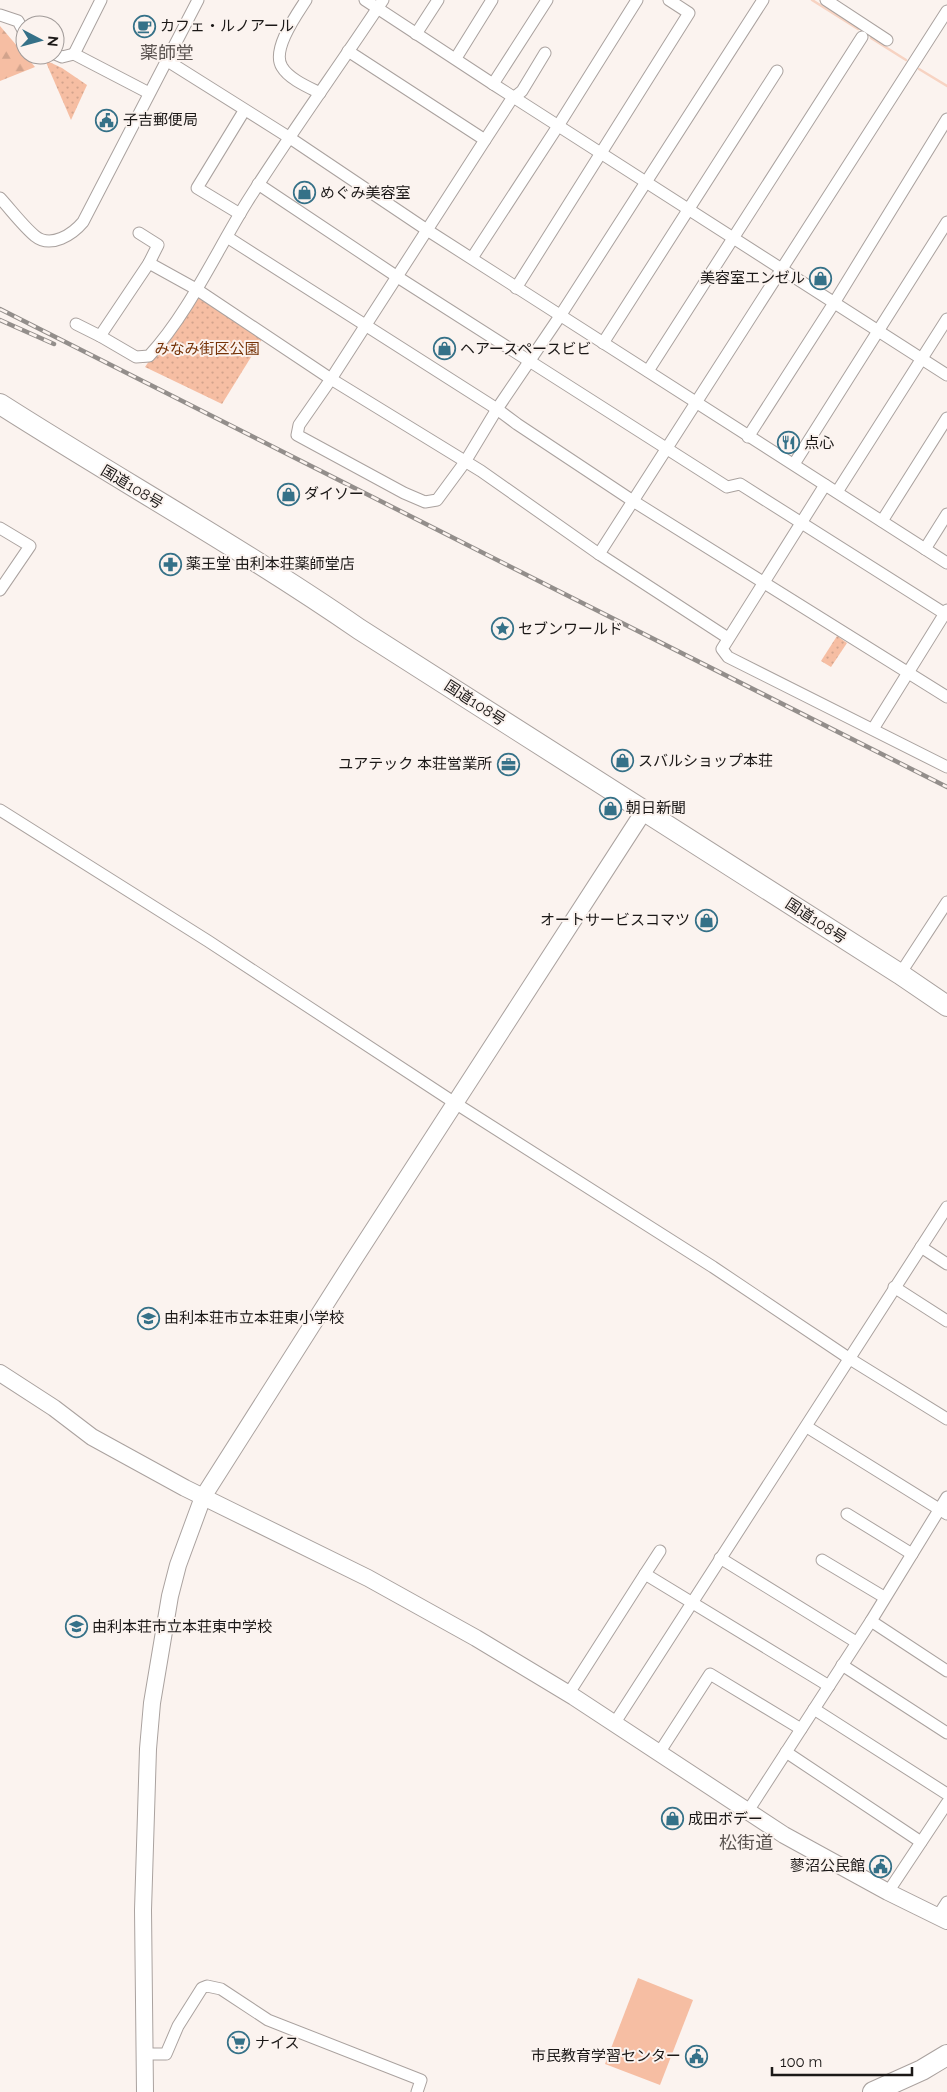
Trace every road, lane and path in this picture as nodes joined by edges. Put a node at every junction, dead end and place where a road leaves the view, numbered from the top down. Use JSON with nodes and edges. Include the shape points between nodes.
{"nodes":[{"id":1,"x":100,"y":0,"type":"edge"},
{"id":2,"x":198,"y":0,"type":"edge"},
{"id":3,"x":306,"y":0,"type":"edge"},
{"id":4,"x":365,"y":0,"type":"edge"},
{"id":5,"x":438,"y":0,"type":"edge"},
{"id":6,"x":492,"y":0,"type":"edge"},
{"id":7,"x":547,"y":0,"type":"edge"},
{"id":8,"x":637,"y":0,"type":"edge"},
{"id":9,"x":669,"y":0,"type":"edge"},
{"id":10,"x":763,"y":0,"type":"edge"},
{"id":11,"x":826,"y":0,"type":"edge"},
{"id":12,"x":380,"y":4,"type":"edge"},
{"id":13,"x":947,"y":11,"type":"edge"},
{"id":14,"x":0,"y":15,"type":"edge"},
{"id":15,"x":15,"y":20,"type":"edge"},
{"id":16,"x":416,"y":34,"type":"junction"},
{"id":17,"x":862,"y":37,"type":"dead end"},
{"id":18,"x":887,"y":40,"type":"dead end"},
{"id":19,"x":348,"y":51,"type":"junction"},
{"id":20,"x":545,"y":53,"type":"dead end"},
{"id":21,"x":74,"y":54,"type":"junction"},
{"id":22,"x":65,"y":56,"type":"edge"},
{"id":23,"x":456,"y":58,"type":"junction"},
{"id":24,"x":166,"y":60,"type":"junction"},
{"id":25,"x":777,"y":71,"type":"dead end"},
{"id":26,"x":493,"y":84,"type":"junction"},
{"id":27,"x":149,"y":93,"type":"junction"},
{"id":28,"x":320,"y":93,"type":"junction"},
{"id":29,"x":516,"y":97,"type":"junction"},
{"id":30,"x":244,"y":111,"type":"junction"},
{"id":31,"x":947,"y":119,"type":"edge"},
{"id":32,"x":558,"y":126,"type":"junction"},
{"id":33,"x":290,"y":138,"type":"junction"},
{"id":34,"x":484,"y":140,"type":"junction"},
{"id":35,"x":601,"y":153,"type":"junction"},
{"id":36,"x":645,"y":182,"type":"junction"},
{"id":37,"x":258,"y":184,"type":"junction"},
{"id":38,"x":0,"y":198,"type":"edge"},
{"id":39,"x":689,"y":208,"type":"junction"},
{"id":40,"x":240,"y":214,"type":"junction"},
{"id":41,"x":947,"y":222,"type":"edge"},
{"id":42,"x":427,"y":230,"type":"junction"},
{"id":43,"x":139,"y":233,"type":"dead end"},
{"id":44,"x":227,"y":238,"type":"junction"},
{"id":45,"x":735,"y":238,"type":"junction"},
{"id":46,"x":472,"y":258,"type":"junction"},
{"id":47,"x":149,"y":263,"type":"junction"},
{"id":48,"x":782,"y":269,"type":"junction"},
{"id":49,"x":396,"y":276,"type":"junction"},
{"id":50,"x":516,"y":288,"type":"junction"},
{"id":51,"x":196,"y":289,"type":"junction"},
{"id":52,"x":834,"y":303,"type":"junction"},
{"id":53,"x":560,"y":316,"type":"junction"},
{"id":54,"x":947,"y":320,"type":"edge"},
{"id":55,"x":76,"y":324,"type":"dead end"},
{"id":56,"x":365,"y":326,"type":"junction"},
{"id":57,"x":879,"y":330,"type":"junction"},
{"id":58,"x":100,"y":336,"type":"junction"},
{"id":59,"x":603,"y":343,"type":"junction"},
{"id":60,"x":922,"y":359,"type":"junction"},
{"id":61,"x":530,"y":361,"type":"junction"},
{"id":62,"x":648,"y":371,"type":"junction"},
{"id":63,"x":947,"y":375,"type":"edge"},
{"id":64,"x":331,"y":379,"type":"junction"},
{"id":65,"x":0,"y":404,"type":"edge"},
{"id":66,"x":696,"y":404,"type":"junction"},
{"id":67,"x":497,"y":409,"type":"junction"},
{"id":68,"x":947,"y":418,"type":"edge"},
{"id":69,"x":748,"y":436,"type":"junction"},
{"id":70,"x":666,"y":447,"type":"junction"},
{"id":71,"x":465,"y":462,"type":"junction"},
{"id":72,"x":794,"y":464,"type":"junction"},
{"id":73,"x":825,"y":485,"type":"junction"},
{"id":74,"x":837,"y":492,"type":"junction"},
{"id":75,"x":633,"y":502,"type":"junction"},
{"id":76,"x":947,"y":514,"type":"edge"},
{"id":77,"x":882,"y":521,"type":"junction"},
{"id":78,"x":802,"y":523,"type":"junction"},
{"id":79,"x":0,"y":528,"type":"edge"},
{"id":80,"x":925,"y":548,"type":"junction"},
{"id":81,"x":599,"y":554,"type":"junction"},
{"id":82,"x":947,"y":563,"type":"edge"},
{"id":83,"x":763,"y":582,"type":"junction"},
{"id":84,"x":0,"y":590,"type":"edge"},
{"id":85,"x":946,"y":613,"type":"edge"},
{"id":86,"x":728,"y":638,"type":"junction"},
{"id":87,"x":909,"y":672,"type":"junction"},
{"id":88,"x":947,"y":697,"type":"edge"},
{"id":89,"x":873,"y":729,"type":"junction"},
{"id":90,"x":947,"y":767,"type":"edge"},
{"id":91,"x":0,"y":810,"type":"edge"},
{"id":92,"x":644,"y":811,"type":"junction"},
{"id":93,"x":947,"y":902,"type":"edge"},
{"id":94,"x":900,"y":974,"type":"junction"},
{"id":95,"x":947,"y":1006,"type":"edge"},
{"id":96,"x":455,"y":1103,"type":"junction"},
{"id":97,"x":947,"y":1207,"type":"edge"},
{"id":98,"x":921,"y":1247,"type":"junction"},
{"id":99,"x":947,"y":1264,"type":"edge"},
{"id":100,"x":894,"y":1287,"type":"junction"},
{"id":101,"x":947,"y":1321,"type":"edge"},
{"id":102,"x":850,"y":1359,"type":"junction"},
{"id":103,"x":0,"y":1373,"type":"edge"},
{"id":104,"x":947,"y":1418,"type":"edge"},
{"id":105,"x":807,"y":1427,"type":"junction"},
{"id":106,"x":203,"y":1497,"type":"junction"},
{"id":107,"x":947,"y":1497,"type":"edge"},
{"id":108,"x":943,"y":1512,"type":"edge"},
{"id":109,"x":847,"y":1514,"type":"dead end"},
{"id":110,"x":660,"y":1551,"type":"dead end"},
{"id":111,"x":912,"y":1554,"type":"junction"},
{"id":112,"x":720,"y":1558,"type":"junction"},
{"id":113,"x":822,"y":1560,"type":"dead end"},
{"id":114,"x":646,"y":1574,"type":"junction"},
{"id":115,"x":884,"y":1597,"type":"junction"},
{"id":116,"x":692,"y":1602,"type":"junction"},
{"id":117,"x":871,"y":1621,"type":"junction"},
{"id":118,"x":856,"y":1642,"type":"junction"},
{"id":119,"x":842,"y":1665,"type":"junction"},
{"id":120,"x":947,"y":1670,"type":"edge"},
{"id":121,"x":829,"y":1686,"type":"junction"},
{"id":122,"x":569,"y":1693,"type":"junction"},
{"id":123,"x":814,"y":1710,"type":"junction"},
{"id":124,"x":614,"y":1724,"type":"junction"},
{"id":125,"x":801,"y":1730,"type":"junction"},
{"id":126,"x":947,"y":1733,"type":"edge"},
{"id":127,"x":786,"y":1752,"type":"junction"},
{"id":128,"x":659,"y":1753,"type":"junction"},
{"id":129,"x":947,"y":1794,"type":"edge"},
{"id":130,"x":947,"y":1803,"type":"edge"},
{"id":131,"x":748,"y":1811,"type":"junction"},
{"id":132,"x":921,"y":1842,"type":"junction"},
{"id":133,"x":888,"y":1892,"type":"junction"},
{"id":134,"x":947,"y":1902,"type":"edge"},
{"id":135,"x":943,"y":1918,"type":"edge"},
{"id":136,"x":144,"y":2054,"type":"junction"},
{"id":137,"x":947,"y":2055,"type":"edge"},
{"id":138,"x":145,"y":2092,"type":"edge"},
{"id":139,"x":416,"y":2092,"type":"edge"},
{"id":140,"x":873,"y":2092,"type":"edge"}],
"edges":[{"from":1,"to":21,"type":"street"},
{"from":2,"to":24,"type":"street"},
{"from":3,"to":28,"type":"street","via":[[285,34],[279,56],[281,67]]},
{"from":4,"to":12,"type":"street"},
{"from":5,"to":16,"type":"street"},
{"from":6,"to":23,"type":"street"},
{"from":7,"to":26,"type":"street"},
{"from":8,"to":32,"type":"street"},
{"from":9,"to":35,"type":"street","via":[[689,13]]},
{"from":10,"to":36,"type":"street"},
{"from":11,"to":18,"type":"street"},
{"from":12,"to":16,"type":"street"},
{"from":12,"to":19,"type":"street"},
{"from":13,"to":48,"type":"street"},
{"from":14,"to":15,"type":"street"},
{"from":16,"to":23,"type":"street"},
{"from":17,"to":45,"type":"street"},
{"from":19,"to":28,"type":"street"},
{"from":19,"to":34,"type":"street"},
{"from":20,"to":29,"type":"street"},
{"from":21,"to":22,"type":"street"},
{"from":21,"to":27,"type":"street"},
{"from":23,"to":26,"type":"street"},
{"from":24,"to":27,"type":"street"},
{"from":24,"to":30,"type":"street"},
{"from":25,"to":39,"type":"street"},
{"from":26,"to":29,"type":"street"},
{"from":27,"to":38,"type":"street","via":[[83,222],[74,232],[61,239],[36,238]]},
{"from":28,"to":33,"type":"street"},
{"from":29,"to":32,"type":"street"},
{"from":29,"to":34,"type":"street"},
{"from":30,"to":33,"type":"street"},
{"from":30,"to":40,"type":"street","via":[[197,188]]},
{"from":31,"to":52,"type":"street"},
{"from":32,"to":35,"type":"street"},
{"from":32,"to":46,"type":"street"},
{"from":33,"to":37,"type":"street"},
{"from":33,"to":42,"type":"street"},
{"from":34,"to":42,"type":"street"},
{"from":35,"to":36,"type":"street"},
{"from":35,"to":50,"type":"street"},
{"from":36,"to":39,"type":"street"},
{"from":36,"to":53,"type":"street"},
{"from":37,"to":40,"type":"street"},
{"from":37,"to":49,"type":"street"},
{"from":39,"to":45,"type":"street"},
{"from":39,"to":59,"type":"street"},
{"from":40,"to":44,"type":"street"},
{"from":41,"to":57,"type":"street"},
{"from":42,"to":46,"type":"street"},
{"from":42,"to":49,"type":"street"},
{"from":43,"to":47,"type":"street","via":[[158,245]]},
{"from":44,"to":51,"type":"street"},
{"from":44,"to":56,"type":"street"},
{"from":45,"to":48,"type":"street"},
{"from":45,"to":62,"type":"street"},
{"from":46,"to":50,"type":"street"},
{"from":47,"to":51,"type":"street"},
{"from":47,"to":58,"type":"street"},
{"from":48,"to":52,"type":"street"},
{"from":48,"to":66,"type":"street"},
{"from":49,"to":56,"type":"street"},
{"from":49,"to":61,"type":"street"},
{"from":50,"to":53,"type":"street"},
{"from":51,"to":58,"type":"street","via":[[160,345],[149,356],[136,357]]},
{"from":51,"to":64,"type":"street"},
{"from":52,"to":57,"type":"street"},
{"from":52,"to":69,"type":"street"},
{"from":53,"to":59,"type":"street"},
{"from":53,"to":61,"type":"street"},
{"from":54,"to":60,"type":"street"},
{"from":55,"to":58,"type":"street"},
{"from":56,"to":64,"type":"street"},
{"from":56,"to":67,"type":"street"},
{"from":57,"to":60,"type":"street"},
{"from":57,"to":72,"type":"street"},
{"from":59,"to":62,"type":"street"},
{"from":60,"to":63,"type":"street"},
{"from":60,"to":74,"type":"street"},
{"from":61,"to":67,"type":"street"},
{"from":61,"to":70,"type":"street"},
{"from":62,"to":66,"type":"street"},
{"from":64,"to":71,"type":"street"},
{"from":64,"to":71,"type":"street","via":[[299,425],[297,435],[424,502],[437,500]]},
{"from":65,"to":92,"type":"highway","name":"国道108号","via":[[301,589]]},
{"from":66,"to":69,"type":"street"},
{"from":66,"to":70,"type":"street"},
{"from":67,"to":71,"type":"street"},
{"from":67,"to":75,"type":"street"},
{"from":68,"to":77,"type":"street"},
{"from":69,"to":72,"type":"street"},
{"from":70,"to":75,"type":"street"},
{"from":70,"to":78,"type":"street","via":[[727,487],[740,484]]},
{"from":71,"to":81,"type":"street"},
{"from":72,"to":73,"type":"street"},
{"from":73,"to":74,"type":"street"},
{"from":73,"to":78,"type":"street"},
{"from":74,"to":77,"type":"street"},
{"from":75,"to":81,"type":"street"},
{"from":75,"to":83,"type":"street"},
{"from":76,"to":80,"type":"street"},
{"from":77,"to":80,"type":"street"},
{"from":78,"to":83,"type":"street"},
{"from":78,"to":85,"type":"street"},
{"from":79,"to":84,"type":"street","via":[[30,546]]},
{"from":80,"to":82,"type":"street"},
{"from":81,"to":86,"type":"street"},
{"from":83,"to":86,"type":"street"},
{"from":83,"to":87,"type":"street"},
{"from":85,"to":87,"type":"street"},
{"from":86,"to":89,"type":"street","via":[[722,649],[728,657]]},
{"from":87,"to":88,"type":"street"},
{"from":87,"to":89,"type":"street"},
{"from":89,"to":90,"type":"street"},
{"from":91,"to":96,"type":"street","via":[[201,936]]},
{"from":92,"to":94,"type":"highway","name":"国道108号"},
{"from":92,"to":96,"type":"street"},
{"from":93,"to":94,"type":"street"},
{"from":94,"to":95,"type":"highway","name":"国道108号"},
{"from":96,"to":102,"type":"street","via":[[713,1267]]},
{"from":96,"to":106,"type":"street"},
{"from":97,"to":98,"type":"street"},
{"from":98,"to":99,"type":"street"},
{"from":98,"to":100,"type":"street"},
{"from":100,"to":101,"type":"street"},
{"from":100,"to":102,"type":"street"},
{"from":102,"to":104,"type":"street"},
{"from":102,"to":105,"type":"street"},
{"from":103,"to":106,"type":"street","via":[[92,1437]]},
{"from":105,"to":108,"type":"street"},
{"from":105,"to":112,"type":"street"},
{"from":106,"to":122,"type":"street","via":[[368,1578]]},
{"from":106,"to":136,"type":"street","via":[[170,1596],[152,1703],[143,1910]]},
{"from":107,"to":108,"type":"street"},
{"from":108,"to":111,"type":"street"},
{"from":109,"to":111,"type":"street"},
{"from":110,"to":114,"type":"street"},
{"from":111,"to":115,"type":"street"},
{"from":112,"to":116,"type":"street"},
{"from":112,"to":118,"type":"street"},
{"from":113,"to":115,"type":"street"},
{"from":114,"to":116,"type":"street"},
{"from":114,"to":122,"type":"street"},
{"from":115,"to":117,"type":"street"},
{"from":116,"to":121,"type":"street"},
{"from":116,"to":124,"type":"street"},
{"from":117,"to":118,"type":"street"},
{"from":117,"to":120,"type":"street"},
{"from":118,"to":119,"type":"street"},
{"from":119,"to":121,"type":"street"},
{"from":119,"to":126,"type":"street"},
{"from":121,"to":123,"type":"street"},
{"from":122,"to":124,"type":"street"},
{"from":123,"to":125,"type":"street"},
{"from":123,"to":129,"type":"street"},
{"from":124,"to":128,"type":"street"},
{"from":125,"to":127,"type":"street"},
{"from":125,"to":128,"type":"street","via":[[710,1674]]},
{"from":127,"to":131,"type":"street"},
{"from":127,"to":132,"type":"street"},
{"from":128,"to":131,"type":"street"},
{"from":130,"to":132,"type":"street"},
{"from":131,"to":133,"type":"street"},
{"from":132,"to":133,"type":"street"},
{"from":133,"to":135,"type":"street"},
{"from":134,"to":135,"type":"street"},
{"from":136,"to":138,"type":"street"},
{"from":136,"to":139,"type":"street","via":[[166,2054],[178,2026],[202,1988],[212,1987],[268,2020],[421,2080]]},
{"from":137,"to":140,"type":"highway"}]}
